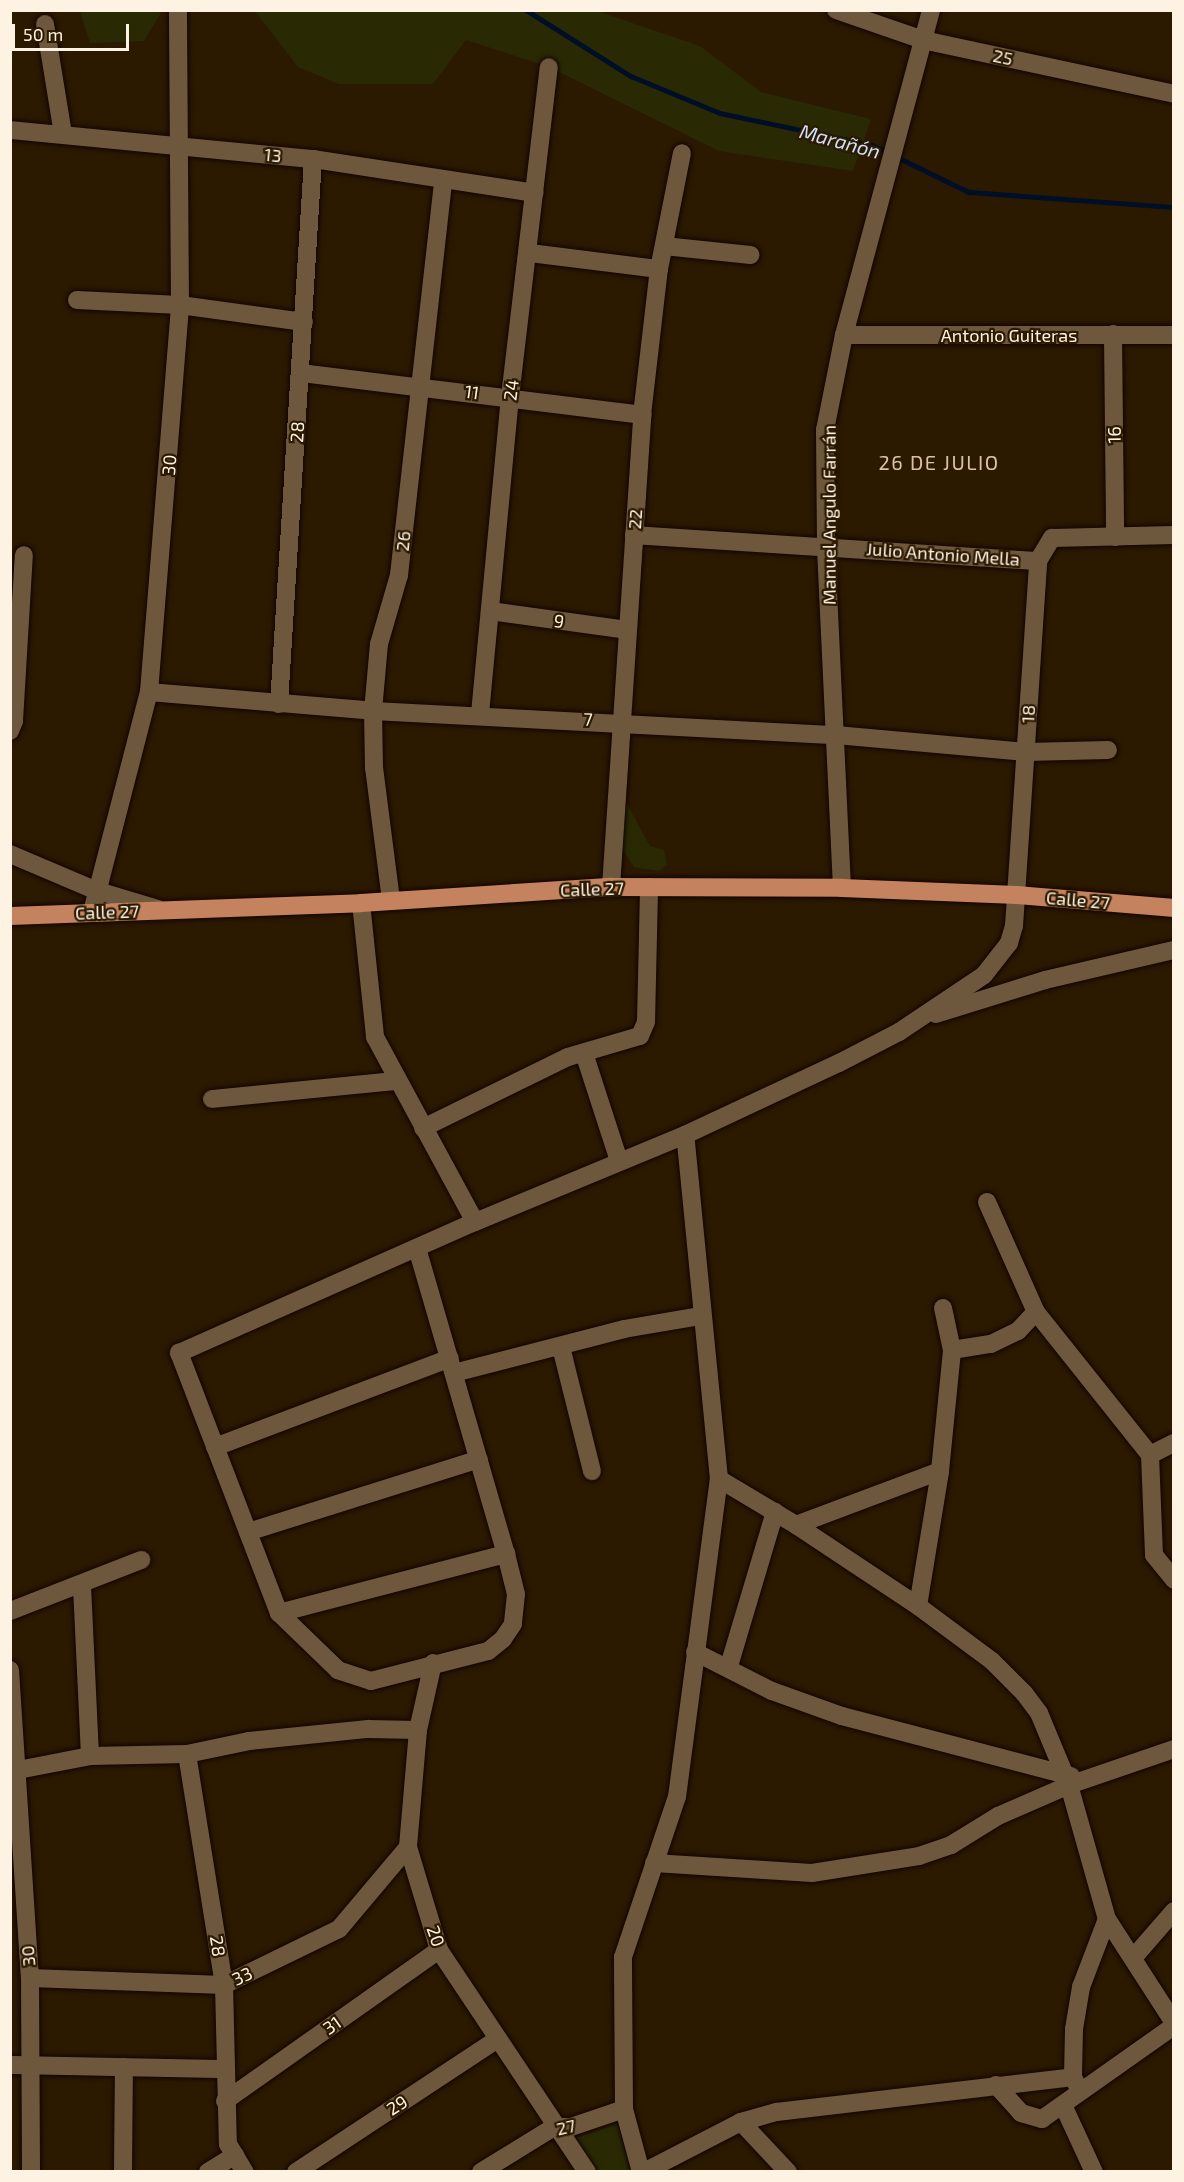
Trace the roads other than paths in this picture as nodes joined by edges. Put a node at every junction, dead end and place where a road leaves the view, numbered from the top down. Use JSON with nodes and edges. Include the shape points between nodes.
{"nodes":[{"id":1,"x":178,"y":10,"type":"edge"},
{"id":2,"x":836,"y":10,"type":"edge"},
{"id":3,"x":931,"y":10,"type":"edge"},
{"id":4,"x":45,"y":24,"type":"dead end"},
{"id":5,"x":923,"y":40,"type":"junction"},
{"id":6,"x":549,"y":67,"type":"dead end"},
{"id":7,"x":1173,"y":94,"type":"edge"},
{"id":8,"x":10,"y":130,"type":"edge"},
{"id":9,"x":63,"y":134,"type":"junction"},
{"id":10,"x":177,"y":144,"type":"junction"},
{"id":11,"x":682,"y":153,"type":"dead end"},
{"id":12,"x":313,"y":159,"type":"junction"},
{"id":13,"x":442,"y":180,"type":"junction"},
{"id":14,"x":534,"y":193,"type":"junction"},
{"id":15,"x":664,"y":246,"type":"junction"},
{"id":16,"x":530,"y":254,"type":"junction"},
{"id":17,"x":751,"y":255,"type":"dead end"},
{"id":18,"x":659,"y":269,"type":"junction"},
{"id":19,"x":77,"y":300,"type":"dead end"},
{"id":20,"x":180,"y":305,"type":"junction"},
{"id":21,"x":304,"y":322,"type":"junction"},
{"id":22,"x":1113,"y":334,"type":"junction"},
{"id":23,"x":844,"y":335,"type":"junction"},
{"id":24,"x":1173,"y":335,"type":"edge"},
{"id":25,"x":301,"y":373,"type":"junction"},
{"id":26,"x":420,"y":385,"type":"junction"},
{"id":27,"x":510,"y":397,"type":"junction"},
{"id":28,"x":642,"y":415,"type":"junction"},
{"id":29,"x":634,"y":534,"type":"junction"},
{"id":30,"x":1173,"y":535,"type":"edge"},
{"id":31,"x":1115,"y":537,"type":"junction"},
{"id":32,"x":826,"y":546,"type":"junction"},
{"id":33,"x":24,"y":555,"type":"dead end"},
{"id":34,"x":1038,"y":561,"type":"junction"},
{"id":35,"x":490,"y":611,"type":"junction"},
{"id":36,"x":627,"y":630,"type":"junction"},
{"id":37,"x":149,"y":692,"type":"junction"},
{"id":38,"x":279,"y":704,"type":"junction"},
{"id":39,"x":374,"y":711,"type":"junction"},
{"id":40,"x":480,"y":714,"type":"junction"},
{"id":41,"x":621,"y":721,"type":"junction"},
{"id":42,"x":10,"y":731,"type":"edge"},
{"id":43,"x":836,"y":735,"type":"junction"},
{"id":44,"x":1108,"y":750,"type":"dead end"},
{"id":45,"x":1026,"y":752,"type":"junction"},
{"id":46,"x":10,"y":854,"type":"edge"},
{"id":47,"x":612,"y":887,"type":"junction"},
{"id":48,"x":649,"y":887,"type":"junction"},
{"id":49,"x":842,"y":888,"type":"junction"},
{"id":50,"x":95,"y":890,"type":"junction"},
{"id":51,"x":1017,"y":895,"type":"junction"},
{"id":52,"x":392,"y":900,"type":"junction"},
{"id":53,"x":361,"y":903,"type":"junction"},
{"id":54,"x":1173,"y":908,"type":"edge"},
{"id":55,"x":161,"y":910,"type":"junction"},
{"id":56,"x":92,"y":912,"type":"junction"},
{"id":57,"x":10,"y":916,"type":"edge"},
{"id":58,"x":1173,"y":950,"type":"edge"},
{"id":59,"x":917,"y":1020,"type":"junction"},
{"id":60,"x":584,"y":1053,"type":"junction"},
{"id":61,"x":396,"y":1081,"type":"junction"},
{"id":62,"x":212,"y":1099,"type":"dead end"},
{"id":63,"x":423,"y":1128,"type":"junction"},
{"id":64,"x":685,"y":1135,"type":"junction"},
{"id":65,"x":620,"y":1161,"type":"junction"},
{"id":66,"x":987,"y":1202,"type":"dead end"},
{"id":67,"x":475,"y":1222,"type":"junction"},
{"id":68,"x":417,"y":1248,"type":"junction"},
{"id":69,"x":943,"y":1308,"type":"dead end"},
{"id":70,"x":1036,"y":1312,"type":"junction"},
{"id":71,"x":701,"y":1316,"type":"junction"},
{"id":72,"x":561,"y":1347,"type":"junction"},
{"id":73,"x":952,"y":1350,"type":"junction"},
{"id":74,"x":452,"y":1366,"type":"junction"},
{"id":75,"x":1173,"y":1443,"type":"edge"},
{"id":76,"x":215,"y":1447,"type":"junction"},
{"id":77,"x":1150,"y":1455,"type":"junction"},
{"id":78,"x":478,"y":1459,"type":"junction"},
{"id":79,"x":592,"y":1471,"type":"dead end"},
{"id":80,"x":940,"y":1471,"type":"junction"},
{"id":81,"x":718,"y":1479,"type":"junction"},
{"id":82,"x":775,"y":1512,"type":"junction"},
{"id":83,"x":796,"y":1525,"type":"junction"},
{"id":84,"x":248,"y":1532,"type":"junction"},
{"id":85,"x":506,"y":1554,"type":"junction"},
{"id":86,"x":141,"y":1560,"type":"dead end"},
{"id":87,"x":1173,"y":1580,"type":"edge"},
{"id":88,"x":82,"y":1586,"type":"junction"},
{"id":89,"x":918,"y":1606,"type":"junction"},
{"id":90,"x":10,"y":1611,"type":"edge"},
{"id":91,"x":279,"y":1614,"type":"junction"},
{"id":92,"x":695,"y":1652,"type":"junction"},
{"id":93,"x":433,"y":1663,"type":"junction"},
{"id":94,"x":729,"y":1666,"type":"junction"},
{"id":95,"x":10,"y":1670,"type":"edge"},
{"id":96,"x":12,"y":1690,"type":"edge"},
{"id":97,"x":418,"y":1730,"type":"junction"},
{"id":98,"x":1173,"y":1749,"type":"edge"},
{"id":99,"x":187,"y":1754,"type":"junction"},
{"id":100,"x":90,"y":1756,"type":"junction"},
{"id":101,"x":18,"y":1770,"type":"junction"},
{"id":102,"x":1072,"y":1779,"type":"junction"},
{"id":103,"x":408,"y":1847,"type":"junction"},
{"id":104,"x":654,"y":1863,"type":"junction"},
{"id":105,"x":16,"y":1872,"type":"edge"},
{"id":106,"x":1173,"y":1911,"type":"edge"},
{"id":107,"x":1107,"y":1919,"type":"junction"},
{"id":108,"x":439,"y":1950,"type":"junction"},
{"id":109,"x":1134,"y":1957,"type":"junction"},
{"id":110,"x":30,"y":1978,"type":"junction"},
{"id":111,"x":224,"y":1985,"type":"junction"},
{"id":112,"x":1173,"y":2024,"type":"edge"},
{"id":113,"x":498,"y":2039,"type":"junction"},
{"id":114,"x":10,"y":2065,"type":"edge"},
{"id":115,"x":29,"y":2065,"type":"junction"},
{"id":116,"x":124,"y":2067,"type":"junction"},
{"id":117,"x":223,"y":2069,"type":"junction"},
{"id":118,"x":1076,"y":2084,"type":"junction"},
{"id":119,"x":996,"y":2085,"type":"junction"},
{"id":120,"x":225,"y":2101,"type":"junction"},
{"id":121,"x":1063,"y":2105,"type":"junction"},
{"id":122,"x":624,"y":2109,"type":"junction"},
{"id":123,"x":741,"y":2122,"type":"junction"},
{"id":124,"x":554,"y":2127,"type":"junction"},
{"id":125,"x":235,"y":2155,"type":"junction"},
{"id":126,"x":31,"y":2172,"type":"edge"},
{"id":127,"x":123,"y":2172,"type":"edge"},
{"id":128,"x":208,"y":2172,"type":"edge"},
{"id":129,"x":245,"y":2172,"type":"edge"},
{"id":130,"x":296,"y":2172,"type":"edge"},
{"id":131,"x":481,"y":2172,"type":"edge"},
{"id":132,"x":587,"y":2172,"type":"edge"},
{"id":133,"x":642,"y":2172,"type":"edge"},
{"id":134,"x":788,"y":2172,"type":"edge"},
{"id":135,"x":1094,"y":2172,"type":"edge"}],
"edges":[{"from":1,"to":10,"type":"street","name":"30"},
{"from":2,"to":5,"type":"street","name":"25"},
{"from":3,"to":5,"type":"street","name":"Manuel Angulo Farrán"},
{"from":4,"to":9,"type":"street"},
{"from":5,"to":7,"type":"street","name":"25"},
{"from":5,"to":23,"type":"street","name":"Manuel Angulo Farrán"},
{"from":6,"to":14,"type":"street","name":"24"},
{"from":8,"to":9,"type":"street","name":"13"},
{"from":9,"to":10,"type":"street","name":"13"},
{"from":10,"to":12,"type":"street","name":"13"},
{"from":10,"to":20,"type":"street","name":"30"},
{"from":11,"to":15,"type":"street","name":"22"},
{"from":12,"to":13,"type":"street","name":"13"},
{"from":12,"to":21,"type":"street","name":"28"},
{"from":13,"to":14,"type":"street","name":"13"},
{"from":13,"to":26,"type":"street","name":"26"},
{"from":14,"to":16,"type":"street","name":"24"},
{"from":15,"to":17,"type":"street"},
{"from":15,"to":18,"type":"street","name":"22"},
{"from":16,"to":18,"type":"street"},
{"from":16,"to":27,"type":"street","name":"24"},
{"from":18,"to":28,"type":"street","name":"22"},
{"from":19,"to":20,"type":"street"},
{"from":20,"to":21,"type":"street"},
{"from":20,"to":37,"type":"street","name":"30"},
{"from":21,"to":25,"type":"street","name":"28"},
{"from":22,"to":23,"type":"street","name":"Antonio Guiteras"},
{"from":22,"to":24,"type":"street","name":"Antonio Guiteras"},
{"from":22,"to":31,"type":"street","name":"16"},
{"from":23,"to":32,"type":"street","name":"Manuel Angulo Farrán","via":[[825,430]]},
{"from":25,"to":26,"type":"street","name":"11"},
{"from":25,"to":38,"type":"street","name":"28"},
{"from":26,"to":27,"type":"street","name":"11"},
{"from":26,"to":39,"type":"street","name":"26","via":[[399,575],[379,644]]},
{"from":27,"to":28,"type":"street","name":"11"},
{"from":27,"to":35,"type":"street","name":"24"},
{"from":28,"to":29,"type":"street","name":"22"},
{"from":29,"to":32,"type":"street","name":"Julio Antonio Mella"},
{"from":29,"to":36,"type":"street","name":"22"},
{"from":30,"to":31,"type":"street"},
{"from":31,"to":34,"type":"street","name":"18","via":[[1052,538]]},
{"from":32,"to":34,"type":"street","name":"Julio Antonio Mella"},
{"from":32,"to":43,"type":"street","name":"Manuel Angulo Farrán"},
{"from":33,"to":42,"type":"street","via":[[14,722]]},
{"from":34,"to":45,"type":"street","name":"18"},
{"from":35,"to":36,"type":"street","name":"9"},
{"from":35,"to":40,"type":"street","name":"24"},
{"from":36,"to":41,"type":"street","name":"22"},
{"from":37,"to":38,"type":"street","name":"7"},
{"from":37,"to":50,"type":"street","name":"30"},
{"from":38,"to":39,"type":"street","name":"7"},
{"from":39,"to":40,"type":"street","name":"7"},
{"from":39,"to":52,"type":"street","name":"26","via":[[374,768]]},
{"from":40,"to":41,"type":"street","name":"7"},
{"from":41,"to":43,"type":"street","name":"7"},
{"from":41,"to":47,"type":"street","name":"22"},
{"from":43,"to":45,"type":"street","name":"7"},
{"from":43,"to":49,"type":"street","name":"Manuel Angulo Farrán"},
{"from":44,"to":45,"type":"street","name":"7"},
{"from":45,"to":51,"type":"street","name":"18"},
{"from":46,"to":50,"type":"street"},
{"from":47,"to":48,"type":"main road","name":"Calle 27"},
{"from":47,"to":52,"type":"main road","name":"Calle 27"},
{"from":48,"to":49,"type":"main road","name":"Calle 27"},
{"from":48,"to":60,"type":"street","via":[[646,1022],[640,1036]]},
{"from":49,"to":51,"type":"main road","name":"Calle 27"},
{"from":50,"to":55,"type":"street"},
{"from":50,"to":56,"type":"street","name":"30"},
{"from":51,"to":54,"type":"main road","name":"Calle 27"},
{"from":51,"to":59,"type":"street","name":"18","via":[[1009,943],[992,968]]},
{"from":52,"to":53,"type":"main road","name":"Calle 27"},
{"from":53,"to":55,"type":"main road","name":"Calle 27"},
{"from":53,"to":61,"type":"street","via":[[375,1037]]},
{"from":55,"to":56,"type":"main road","name":"Calle 27"},
{"from":56,"to":57,"type":"main road","name":"Calle 27"},
{"from":58,"to":59,"type":"street","via":[[1045,980]]},
{"from":59,"to":64,"type":"street","via":[[839,1063]]},
{"from":60,"to":63,"type":"street"},
{"from":60,"to":65,"type":"street"},
{"from":61,"to":62,"type":"street"},
{"from":61,"to":63,"type":"street"},
{"from":63,"to":67,"type":"street"},
{"from":64,"to":65,"type":"street"},
{"from":64,"to":71,"type":"street"},
{"from":65,"to":67,"type":"street"},
{"from":66,"to":70,"type":"street"},
{"from":67,"to":68,"type":"street"},
{"from":68,"to":74,"type":"street"},
{"from":68,"to":76,"type":"street","via":[[178,1353]]},
{"from":69,"to":73,"type":"street"},
{"from":70,"to":73,"type":"street","via":[[1018,1331],[991,1344]]},
{"from":70,"to":77,"type":"street"},
{"from":71,"to":72,"type":"street","via":[[624,1329]]},
{"from":71,"to":81,"type":"street"},
{"from":72,"to":74,"type":"street"},
{"from":72,"to":79,"type":"street"},
{"from":73,"to":80,"type":"street"},
{"from":74,"to":76,"type":"street"},
{"from":74,"to":78,"type":"street"},
{"from":75,"to":77,"type":"street"},
{"from":76,"to":84,"type":"street"},
{"from":77,"to":87,"type":"street","via":[[1154,1555]]},
{"from":78,"to":84,"type":"street"},
{"from":78,"to":85,"type":"street"},
{"from":80,"to":83,"type":"street"},
{"from":80,"to":89,"type":"street"},
{"from":81,"to":82,"type":"street"},
{"from":81,"to":92,"type":"street"},
{"from":82,"to":83,"type":"street"},
{"from":82,"to":94,"type":"street"},
{"from":83,"to":89,"type":"street"},
{"from":84,"to":91,"type":"street"},
{"from":85,"to":91,"type":"street"},
{"from":85,"to":93,"type":"street","via":[[516,1594],[513,1624],[503,1640],[488,1651]]},
{"from":86,"to":88,"type":"street"},
{"from":88,"to":90,"type":"street"},
{"from":88,"to":100,"type":"street"},
{"from":89,"to":102,"type":"street","via":[[992,1661],[1023,1693],[1039,1713]]},
{"from":91,"to":93,"type":"street","via":[[338,1670],[356,1678],[372,1681]]},
{"from":92,"to":94,"type":"street"},
{"from":92,"to":104,"type":"street","via":[[677,1797]]},
{"from":93,"to":97,"type":"street","name":"20"},
{"from":94,"to":102,"type":"street","via":[[772,1690],[842,1716]]},
{"from":95,"to":96,"type":"street","name":"30"},
{"from":96,"to":101,"type":"street","name":"30"},
{"from":97,"to":99,"type":"street","via":[[368,1729],[249,1741]]},
{"from":97,"to":103,"type":"street","name":"20"},
{"from":98,"to":102,"type":"street"},
{"from":99,"to":100,"type":"street"},
{"from":99,"to":111,"type":"street","name":"28"},
{"from":100,"to":101,"type":"street"},
{"from":101,"to":105,"type":"street","name":"30"},
{"from":102,"to":104,"type":"street","via":[[951,1845],[870,1866],[813,1873]]},
{"from":102,"to":107,"type":"street"},
{"from":103,"to":108,"type":"street","name":"20"},
{"from":103,"to":111,"type":"street","name":"33","via":[[339,1929]]},
{"from":104,"to":122,"type":"street","via":[[623,1957]]},
{"from":105,"to":110,"type":"street","name":"30"},
{"from":106,"to":109,"type":"street"},
{"from":107,"to":109,"type":"street"},
{"from":107,"to":118,"type":"street","via":[[1082,1987],[1074,2029]]},
{"from":108,"to":113,"type":"street","name":"20"},
{"from":108,"to":120,"type":"street","name":"31"},
{"from":109,"to":112,"type":"street"},
{"from":110,"to":111,"type":"street","name":"33"},
{"from":110,"to":115,"type":"street","name":"30"},
{"from":111,"to":117,"type":"street","name":"28"},
{"from":112,"to":118,"type":"street"},
{"from":113,"to":124,"type":"street","name":"20"},
{"from":113,"to":130,"type":"street","name":"29"},
{"from":114,"to":115,"type":"street"},
{"from":115,"to":116,"type":"street"},
{"from":115,"to":126,"type":"street","name":"30"},
{"from":116,"to":117,"type":"street"},
{"from":116,"to":127,"type":"street"},
{"from":117,"to":120,"type":"street","name":"28"},
{"from":118,"to":119,"type":"street"},
{"from":118,"to":121,"type":"street"},
{"from":119,"to":121,"type":"street","via":[[1021,2113],[1032,2118],[1051,2115]]},
{"from":119,"to":123,"type":"street","via":[[777,2112]]},
{"from":120,"to":125,"type":"street","name":"28","via":[[228,2144]]},
{"from":121,"to":135,"type":"street"},
{"from":122,"to":124,"type":"street","name":"27","via":[[571,2127]]},
{"from":122,"to":133,"type":"street"},
{"from":123,"to":133,"type":"street"},
{"from":123,"to":134,"type":"street"},
{"from":124,"to":131,"type":"street","name":"27"},
{"from":124,"to":132,"type":"street","name":"20"},
{"from":125,"to":128,"type":"street"},
{"from":125,"to":129,"type":"street","name":"28"}]}
